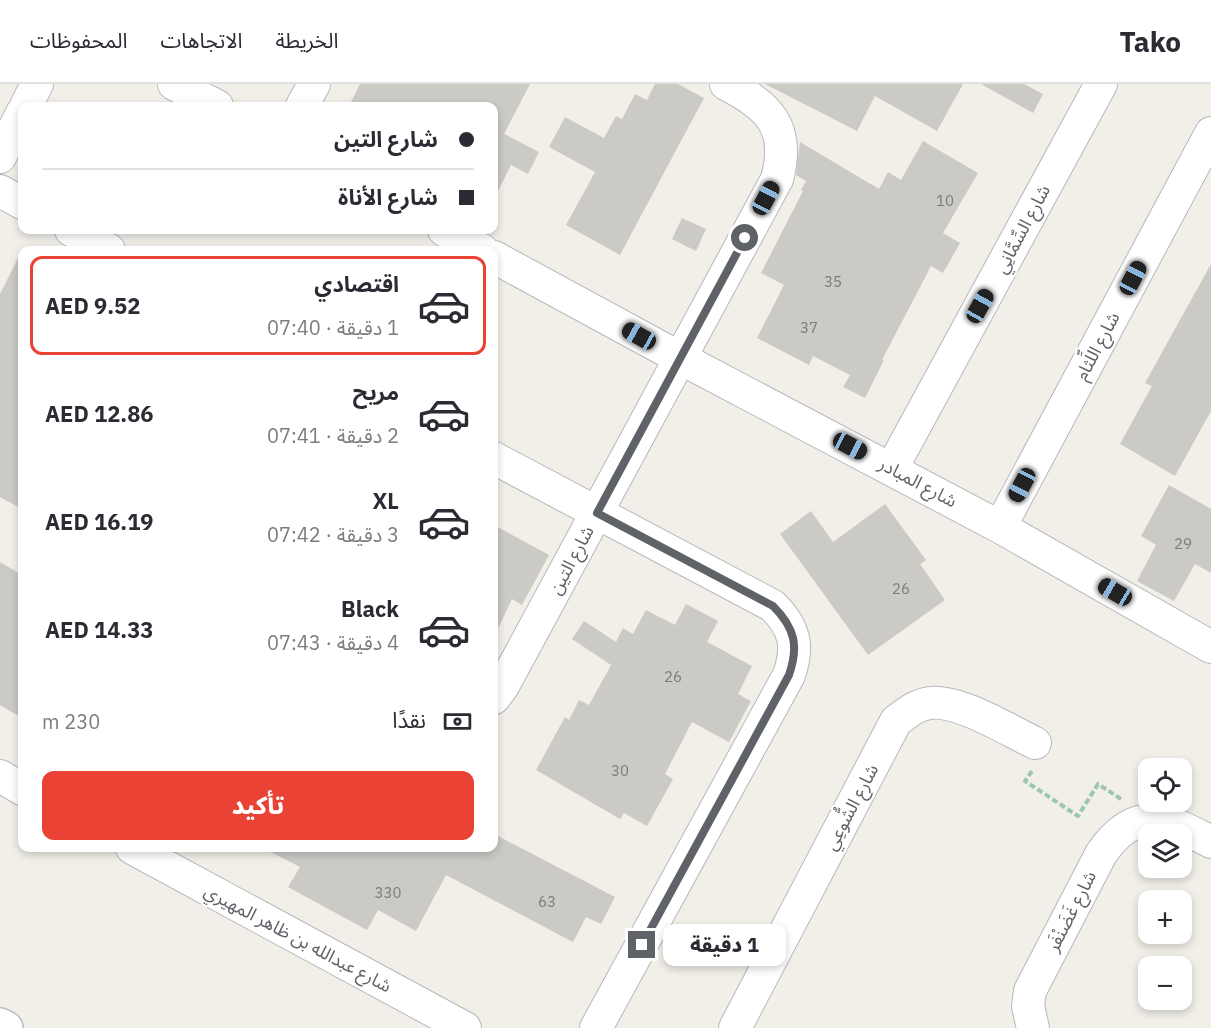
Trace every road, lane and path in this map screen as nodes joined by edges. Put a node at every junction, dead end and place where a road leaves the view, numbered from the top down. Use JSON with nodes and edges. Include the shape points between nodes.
{"nodes":[{"id":1,"x":37,"y":84,"type":"edge"},
{"id":2,"x":174,"y":84,"type":"edge"},
{"id":3,"x":315,"y":84,"type":"edge"},
{"id":4,"x":726,"y":84,"type":"edge"},
{"id":5,"x":1101,"y":84,"type":"edge"},
{"id":6,"x":28,"y":102,"type":"edge"},
{"id":7,"x":208,"y":102,"type":"edge"},
{"id":8,"x":304,"y":102,"type":"edge"},
{"id":9,"x":18,"y":121,"type":"edge"},
{"id":10,"x":1211,"y":133,"type":"edge"},
{"id":11,"x":0,"y":157,"type":"edge"},
{"id":12,"x":0,"y":190,"type":"edge"},
{"id":13,"x":18,"y":201,"type":"edge"},
{"id":14,"x":79,"y":234,"type":"edge"},
{"id":15,"x":452,"y":234,"type":"edge"},
{"id":16,"x":101,"y":246,"type":"edge"},
{"id":17,"x":474,"y":246,"type":"edge"},
{"id":18,"x":498,"y":259,"type":"edge"},
{"id":19,"x":680,"y":358,"type":"junction"},
{"id":20,"x":498,"y":460,"type":"edge"},
{"id":21,"x":892,"y":468,"type":"junction"},
{"id":22,"x":597,"y":513,"type":"junction"},
{"id":23,"x":1000,"y":527,"type":"junction"},
{"id":24,"x":1211,"y":647,"type":"edge"},
{"id":25,"x":498,"y":693,"type":"edge"},
{"id":26,"x":1035,"y":742,"type":"joint"},
{"id":27,"x":0,"y":776,"type":"edge"},
{"id":28,"x":18,"y":787,"type":"edge"},
{"id":29,"x":1152,"y":819,"type":"junction"},
{"id":30,"x":1211,"y":842,"type":"edge"},
{"id":31,"x":139,"y":852,"type":"edge"},
{"id":32,"x":0,"y":1024,"type":"edge"},
{"id":33,"x":6,"y":1028,"type":"edge"},
{"id":34,"x":465,"y":1028,"type":"edge"},
{"id":35,"x":596,"y":1028,"type":"edge"},
{"id":36,"x":735,"y":1028,"type":"edge"},
{"id":37,"x":1033,"y":1028,"type":"edge"}],
"edges":[{"from":1,"to":6,"type":"street"},
{"from":2,"to":7,"type":"street"},
{"from":3,"to":8,"type":"street"},
{"from":4,"to":19,"type":"street","name":"شارع التين","via":[[766,110],[776,126],[781,161],[777,178]]},
{"from":5,"to":21,"type":"street","name":"شارع السِّمَّانِي"},
{"from":9,"to":11,"type":"street"},
{"from":10,"to":23,"type":"street","name":"شارع اللِّثام"},
{"from":12,"to":13,"type":"street"},
{"from":14,"to":16,"type":"street"},
{"from":15,"to":17,"type":"street"},
{"from":18,"to":19,"type":"street","name":"شارع المبادر"},
{"from":19,"to":21,"type":"street","name":"شارع المبادر"},
{"from":19,"to":22,"type":"street","name":"شارع التين"},
{"from":20,"to":22,"type":"street"},
{"from":21,"to":23,"type":"street","name":"شارع المبادر"},
{"from":22,"to":25,"type":"street","name":"شارع التين"},
{"from":22,"to":35,"type":"street","via":[[773,606],[788,623],[795,645],[789,675]]},
{"from":23,"to":24,"type":"street","name":"شارع المبادر"},
{"from":26,"to":29,"type":"path","via":[[1046,750],[1025,781],[1078,816],[1098,784]]},
{"from":26,"to":36,"type":"street","name":"شارع الشُّوعِي","via":[[948,704],[930,703],[912,709],[897,721]]},
{"from":27,"to":28,"type":"street"},
{"from":29,"to":30,"type":"street","via":[[1182,826]]},
{"from":29,"to":37,"type":"street","name":"شارع غَضَنْفَر","via":[[1122,829],[1101,854],[1030,991],[1028,1006]]},
{"from":31,"to":34,"type":"street","name":"شارع عبدالله بن ظاهر المهيري"},
{"from":32,"to":33,"type":"street"}]}
